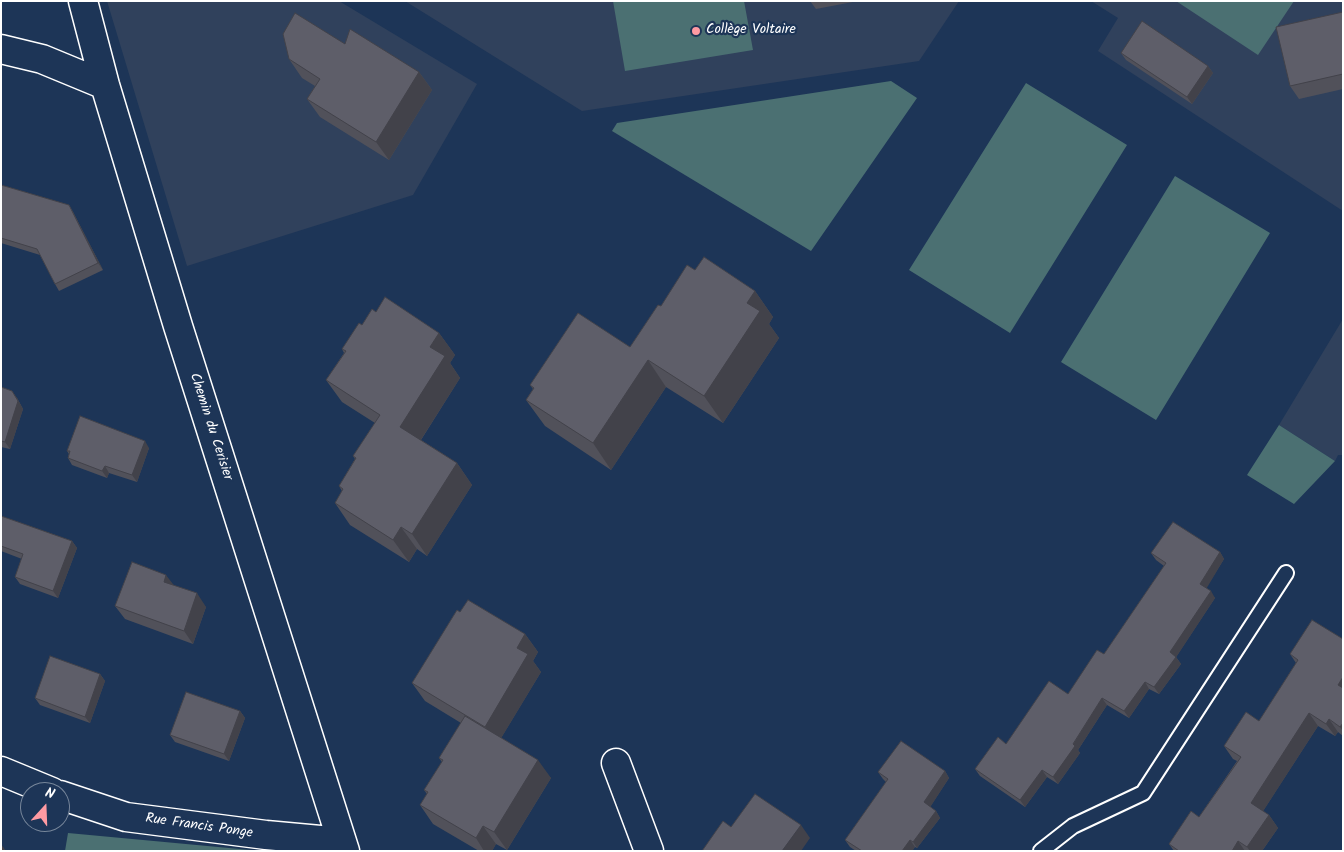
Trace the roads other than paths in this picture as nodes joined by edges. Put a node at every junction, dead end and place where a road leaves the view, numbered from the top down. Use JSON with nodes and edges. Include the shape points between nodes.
{"nodes":[{"id":1,"x":83,"y":1,"type":"edge"},
{"id":2,"x":1,"y":49,"type":"edge"},
{"id":3,"x":104,"y":85,"type":"junction"},
{"id":4,"x":1286,"y":573,"type":"dead end"},
{"id":5,"x":616,"y":763,"type":"dead end"},
{"id":6,"x":1,"y":771,"type":"edge"},
{"id":7,"x":28,"y":782,"type":"edge"},
{"id":8,"x":70,"y":798,"type":"edge"},
{"id":9,"x":343,"y":846,"type":"edge"},
{"id":10,"x":649,"y":851,"type":"edge"},
{"id":11,"x":1041,"y":851,"type":"edge"}],
"edges":[{"from":1,"to":3,"type":"street","name":"Chemin du Cerisier"},
{"from":2,"to":3,"type":"street","via":[[42,60]]},
{"from":3,"to":9,"type":"street","name":"Chemin du Cerisier"},
{"from":4,"to":11,"type":"lane","via":[[1143,794],[1073,826]]},
{"from":5,"to":10,"type":"street"},
{"from":6,"to":7,"type":"street"},
{"from":8,"to":9,"type":"street","name":"Rue Francis Ponge","via":[[126,817]]}]}
